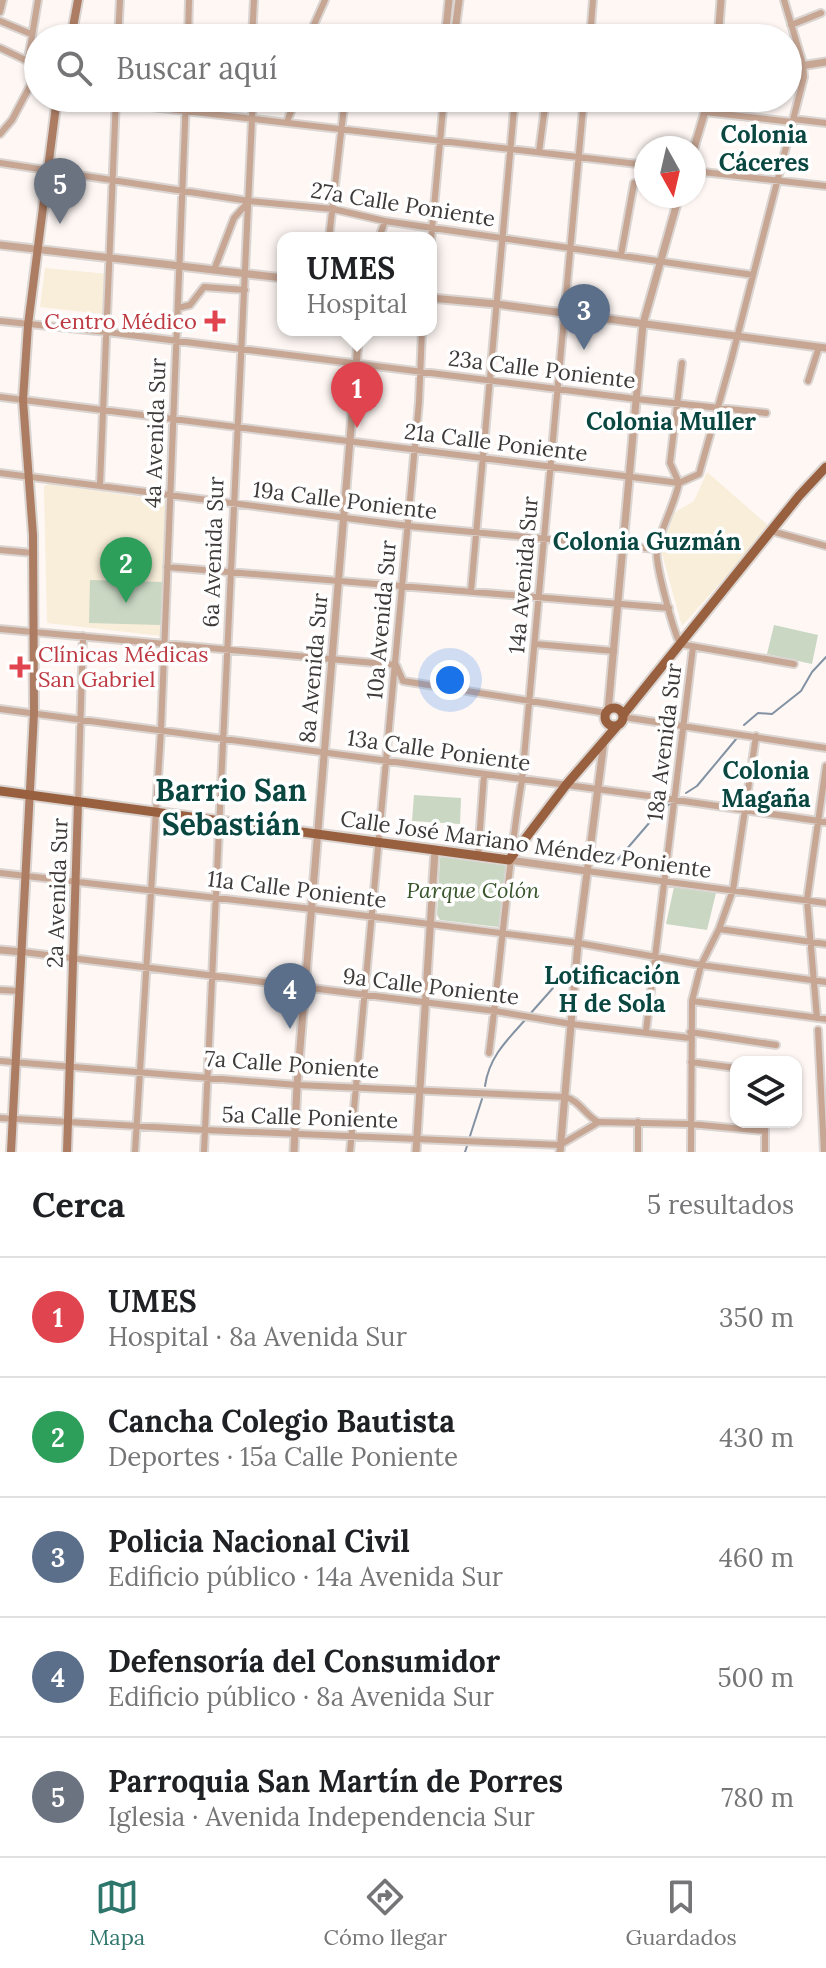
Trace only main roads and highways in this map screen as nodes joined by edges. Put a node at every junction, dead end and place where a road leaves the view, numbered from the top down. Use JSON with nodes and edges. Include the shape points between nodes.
{"nodes":[{"id":1,"x":78,"y":0,"type":"edge"},
{"id":2,"x":74,"y":24,"type":"edge"},
{"id":3,"x":55,"y":112,"type":"edge"},
{"id":4,"x":826,"y":467,"type":"edge"},
{"id":5,"x":0,"y":791,"type":"edge"},
{"id":6,"x":31,"y":797,"type":"junction"},
{"id":7,"x":78,"y":803,"type":"junction"},
{"id":8,"x":11,"y":1152,"type":"edge"},
{"id":9,"x":67,"y":1152,"type":"edge"}],
"edges":[{"from":1,"to":2,"type":"main road"},
{"from":3,"to":6,"type":"main road","via":[[23,400],[33,553]]},
{"from":4,"to":7,"type":"main road","name":"Calle José Mariano Méndez Poniente","via":[[631,705],[614,714],[604,739],[509,860]]},
{"from":5,"to":6,"type":"main road","name":"Calle José Mariano Méndez Poniente"},
{"from":6,"to":7,"type":"main road","name":"Calle José Mariano Méndez Poniente"},
{"from":6,"to":8,"type":"main road"},
{"from":7,"to":9,"type":"main road","name":"2a Avenida Sur"}]}
